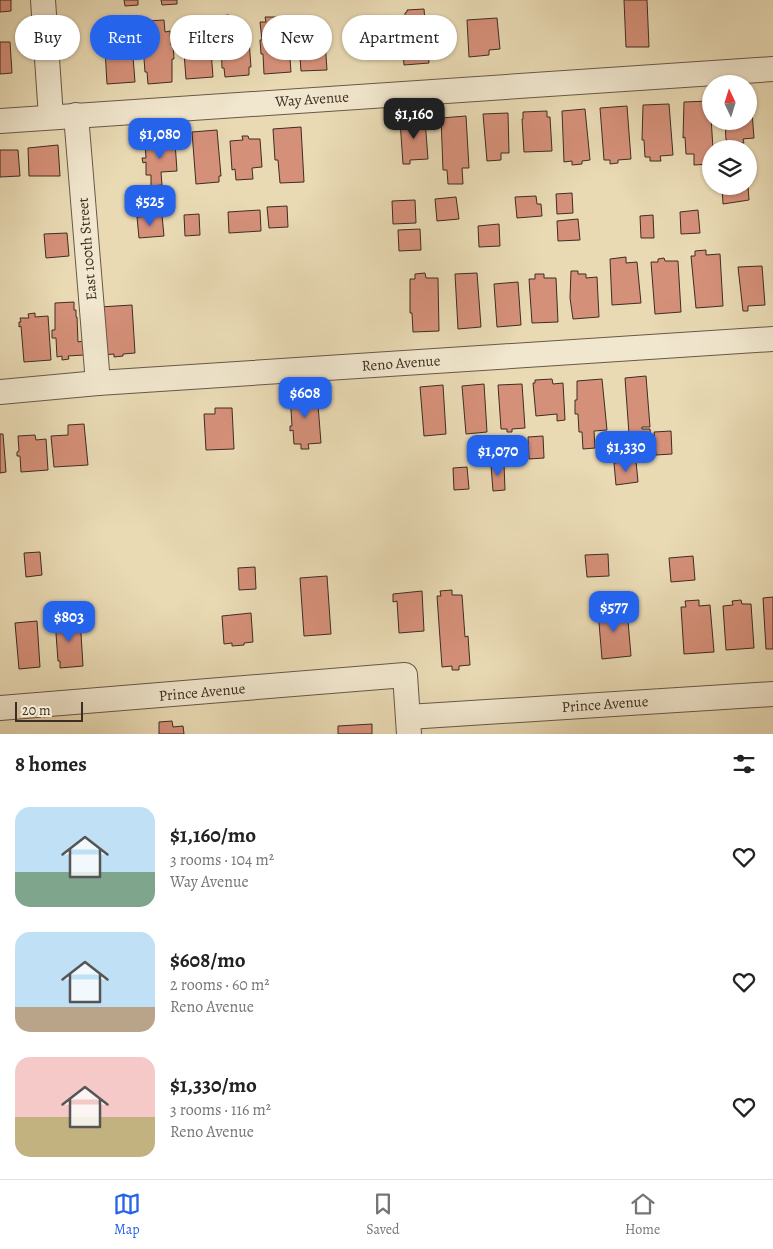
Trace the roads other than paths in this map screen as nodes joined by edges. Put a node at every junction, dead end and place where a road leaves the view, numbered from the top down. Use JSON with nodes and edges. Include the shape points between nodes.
{"nodes":[{"id":1,"x":43,"y":0,"type":"edge"},
{"id":2,"x":773,"y":69,"type":"edge"},
{"id":3,"x":76,"y":114,"type":"junction"},
{"id":4,"x":50,"y":117,"type":"junction"},
{"id":5,"x":0,"y":121,"type":"edge"},
{"id":6,"x":773,"y":339,"type":"edge"},
{"id":7,"x":98,"y":384,"type":"junction"},
{"id":8,"x":0,"y":392,"type":"edge"},
{"id":9,"x":773,"y":694,"type":"edge"},
{"id":10,"x":0,"y":708,"type":"edge"},
{"id":11,"x":408,"y":726,"type":"edge"}],
"edges":[{"from":1,"to":4,"type":"street"},
{"from":2,"to":3,"type":"street","name":"Way Avenue"},
{"from":3,"to":4,"type":"street","name":"Way Avenue"},
{"from":3,"to":7,"type":"street","name":"East 100th Street"},
{"from":4,"to":5,"type":"street","name":"Way Avenue"},
{"from":6,"to":7,"type":"street","name":"Reno Avenue"},
{"from":7,"to":8,"type":"street","name":"Reno Avenue"},
{"from":9,"to":11,"type":"street","name":"Prince Avenue"},
{"from":10,"to":11,"type":"street","name":"Prince Avenue","via":[[405,675]]}]}
